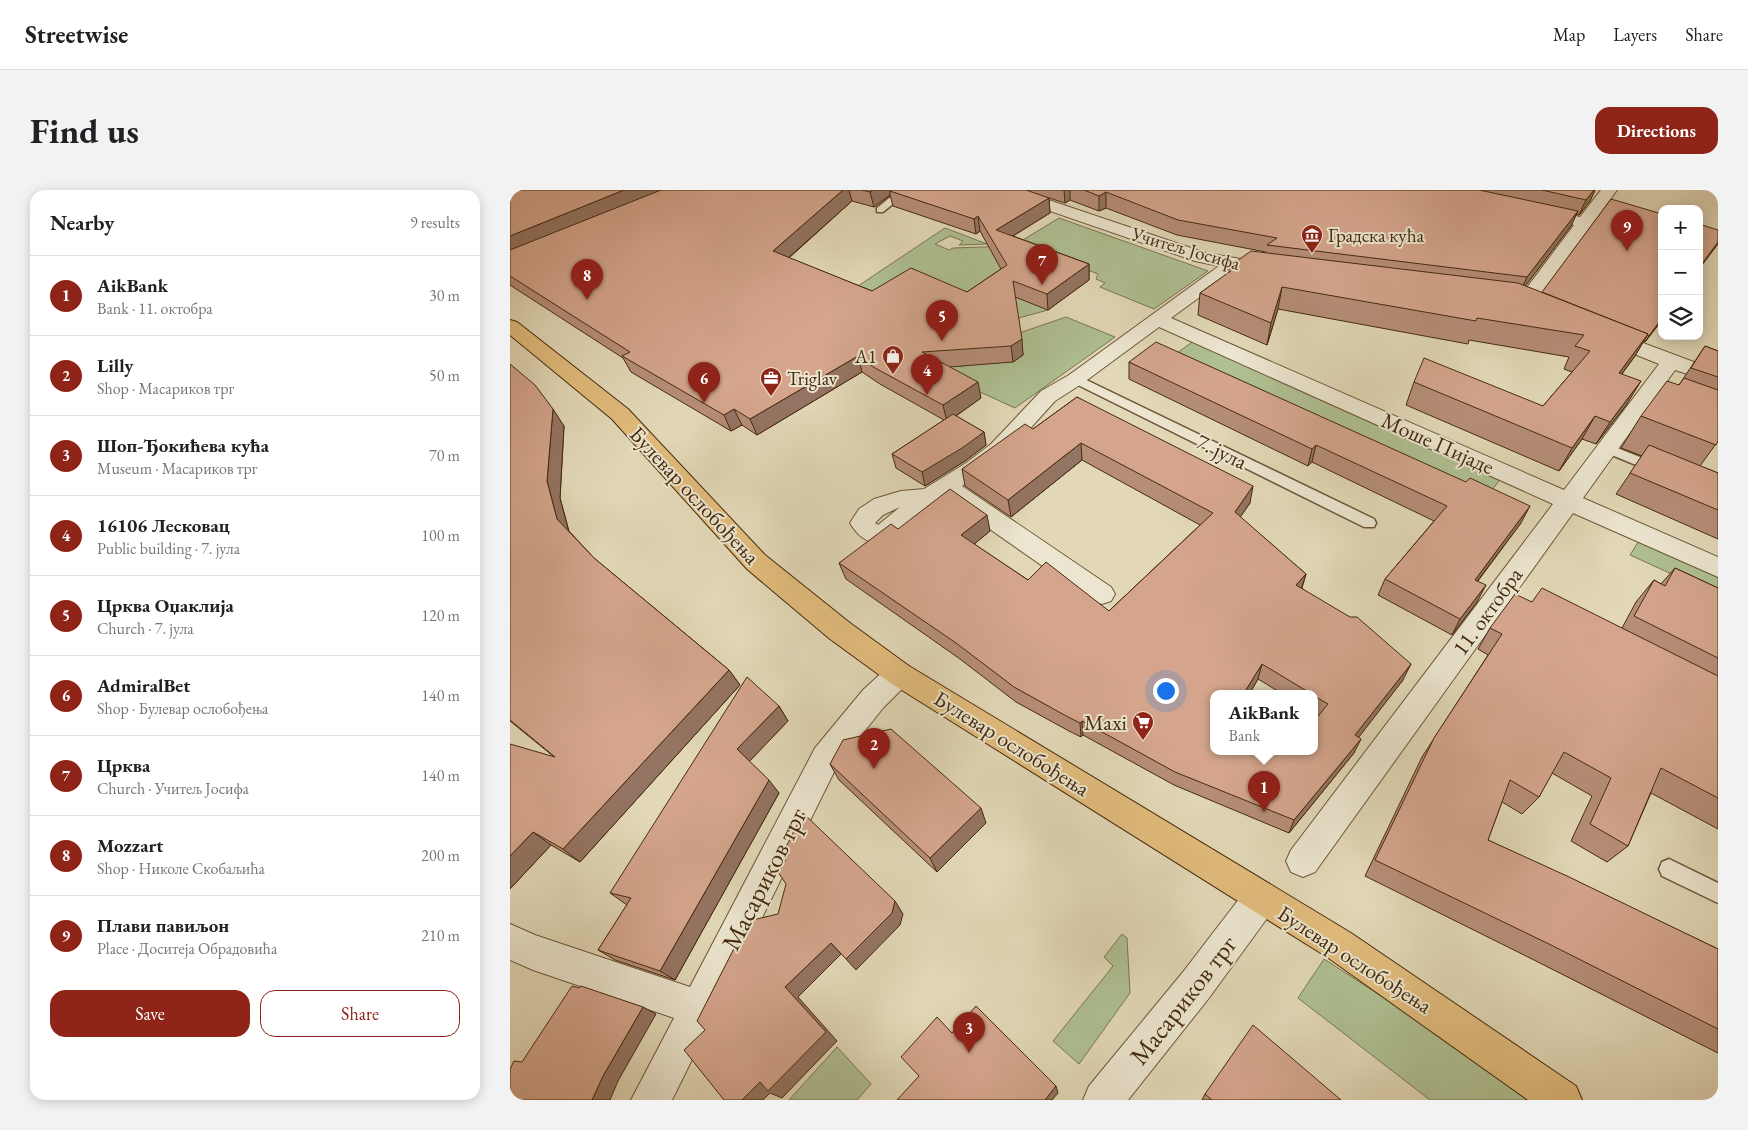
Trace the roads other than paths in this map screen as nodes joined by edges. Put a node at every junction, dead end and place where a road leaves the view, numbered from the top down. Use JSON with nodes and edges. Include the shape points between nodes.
{"nodes":[{"id":1,"x":905,"y":190,"type":"edge"},
{"id":2,"x":1004,"y":190,"type":"edge"},
{"id":3,"x":1608,"y":190,"type":"edge"},
{"id":4,"x":1517,"y":206,"type":"edge"},
{"id":5,"x":880,"y":210,"type":"dead end"},
{"id":6,"x":1586,"y":223,"type":"junction"},
{"id":7,"x":1233,"y":264,"type":"junction"},
{"id":8,"x":1289,"y":271,"type":"edge"},
{"id":9,"x":1525,"y":303,"type":"edge"},
{"id":10,"x":1157,"y":319,"type":"junction"},
{"id":11,"x":510,"y":326,"type":"edge"},
{"id":12,"x":1591,"y":329,"type":"edge"},
{"id":13,"x":1671,"y":362,"type":"junction"},
{"id":14,"x":1076,"y":378,"type":"junction"},
{"id":15,"x":1718,"y":378,"type":"edge"},
{"id":16,"x":1607,"y":448,"type":"junction"},
{"id":17,"x":1667,"y":472,"type":"edge"},
{"id":18,"x":1568,"y":501,"type":"junction"},
{"id":19,"x":1369,"y":523,"type":"dead end"},
{"id":20,"x":1718,"y":568,"type":"edge"},
{"id":21,"x":1102,"y":594,"type":"dead end"},
{"id":22,"x":899,"y":674,"type":"junction"},
{"id":23,"x":1303,"y":861,"type":"dead end"},
{"id":24,"x":1669,"y":869,"type":"dead end"},
{"id":25,"x":1718,"y":893,"type":"edge"},
{"id":26,"x":1261,"y":898,"type":"junction"},
{"id":27,"x":510,"y":942,"type":"edge"},
{"id":28,"x":700,"y":1008,"type":"junction"},
{"id":29,"x":651,"y":1100,"type":"edge"},
{"id":30,"x":1103,"y":1100,"type":"edge"},
{"id":31,"x":1562,"y":1100,"type":"edge"}],
"edges":[{"from":1,"to":5,"type":"lane"},
{"from":2,"to":7,"type":"street","name":"Учитељ Јосифа","via":[[1201,257]]},
{"from":3,"to":6,"type":"street"},
{"from":4,"to":6,"type":"street"},
{"from":6,"to":9,"type":"street"},
{"from":7,"to":8,"type":"street","name":"Учитељ Јосифа"},
{"from":7,"to":10,"type":"street"},
{"from":10,"to":14,"type":"street"},
{"from":10,"to":18,"type":"street","name":"Моше Пијаде"},
{"from":11,"to":22,"type":"main road","name":"Булевар ослобођења","via":[[620,414],[756,562],[840,631]]},
{"from":12,"to":13,"type":"street"},
{"from":13,"to":15,"type":"street"},
{"from":13,"to":16,"type":"street","name":"11. октобра","via":[[1650,397]]},
{"from":14,"to":19,"type":"lane","name":"7. јула"},
{"from":14,"to":21,"type":"street","via":[[1048,396],[999,449],[937,492]]},
{"from":16,"to":17,"type":"lane"},
{"from":16,"to":18,"type":"street","name":"11. октобра"},
{"from":18,"to":20,"type":"street","name":"Моше Пијаде"},
{"from":18,"to":23,"type":"street","name":"11. октобра","via":[[1513,593]]},
{"from":22,"to":26,"type":"main road","name":"Булевар ослобођења"},
{"from":22,"to":28,"type":"street","name":"Масариков трг","via":[[873,699],[826,757]]},
{"from":24,"to":25,"type":"lane"},
{"from":26,"to":30,"type":"street","name":"Масариков трг"},
{"from":26,"to":31,"type":"main road","name":"Булевар ослобођења","via":[[1339,945]]},
{"from":27,"to":28,"type":"street"},
{"from":28,"to":29,"type":"street","name":"Масариков трг"}]}
